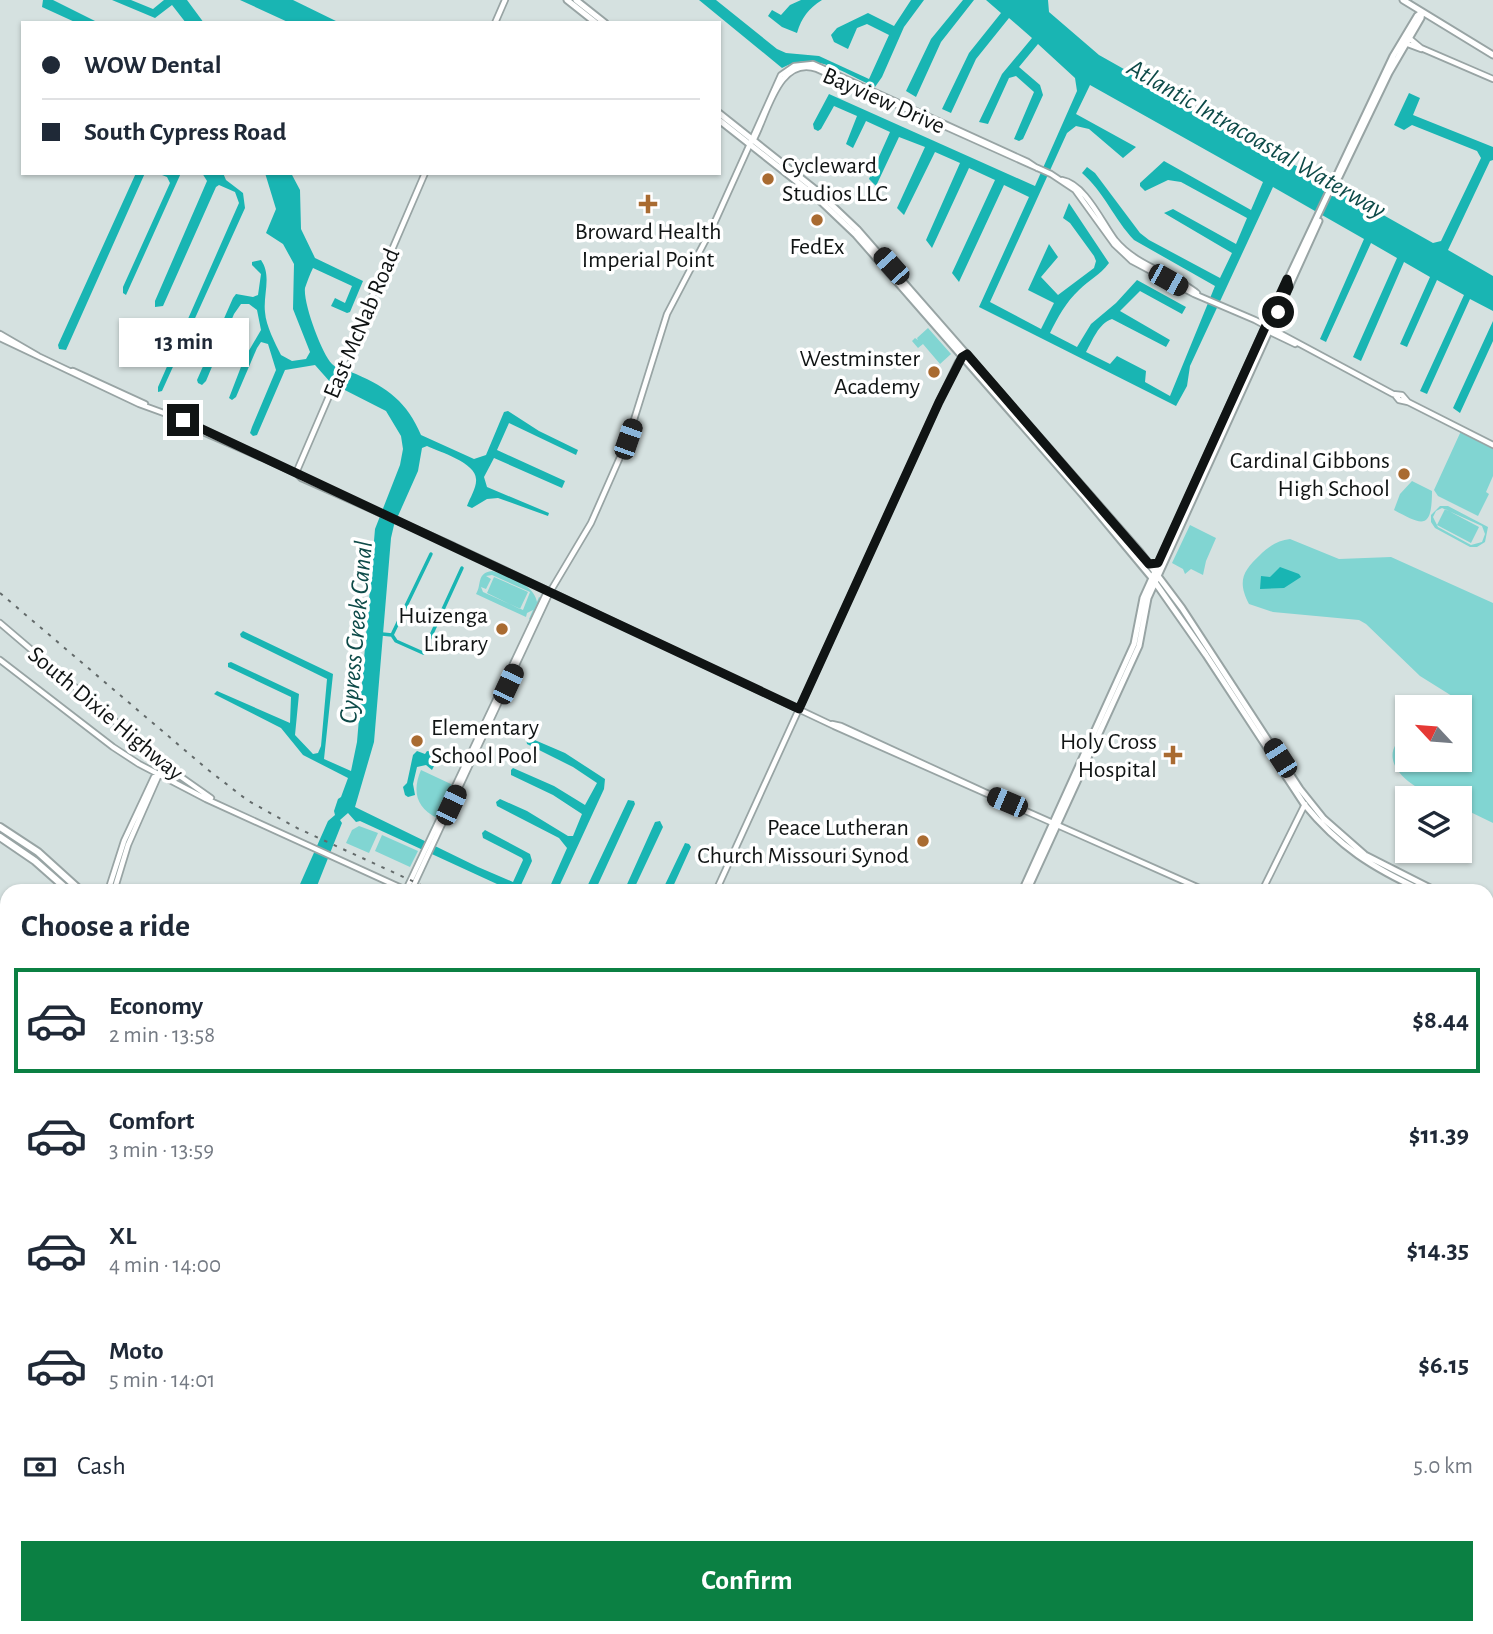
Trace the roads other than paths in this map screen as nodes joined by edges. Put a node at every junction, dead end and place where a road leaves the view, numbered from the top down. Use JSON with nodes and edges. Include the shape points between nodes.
{"nodes":[{"id":1,"x":505,"y":0,"type":"edge"},
{"id":2,"x":1404,"y":0,"type":"edge"},
{"id":3,"x":574,"y":1,"type":"edge"},
{"id":4,"x":1422,"y":12,"type":"junction"},
{"id":5,"x":496,"y":21,"type":"edge"},
{"id":6,"x":594,"y":21,"type":"edge"},
{"id":7,"x":602,"y":21,"type":"edge"},
{"id":8,"x":1406,"y":39,"type":"junction"},
{"id":9,"x":1493,"y":55,"type":"edge"},
{"id":10,"x":1493,"y":78,"type":"edge"},
{"id":11,"x":721,"y":115,"type":"edge"},
{"id":12,"x":721,"y":121,"type":"edge"},
{"id":13,"x":752,"y":141,"type":"junction"},
{"id":14,"x":424,"y":175,"type":"edge"},
{"id":15,"x":806,"y":189,"type":"junction"},
{"id":16,"x":816,"y":190,"type":"junction"},
{"id":17,"x":1319,"y":217,"type":"junction"},
{"id":18,"x":839,"y":218,"type":"junction"},
{"id":19,"x":848,"y":220,"type":"junction"},
{"id":20,"x":1310,"y":230,"type":"junction"},
{"id":21,"x":856,"y":235,"type":"junction"},
{"id":22,"x":865,"y":237,"type":"junction"},
{"id":23,"x":1311,"y":239,"type":"junction"},
{"id":24,"x":1289,"y":280,"type":"junction"},
{"id":25,"x":927,"y":310,"type":"junction"},
{"id":26,"x":1267,"y":329,"type":"junction"},
{"id":27,"x":0,"y":336,"type":"edge"},
{"id":28,"x":965,"y":355,"type":"junction"},
{"id":29,"x":1239,"y":384,"type":"junction"},
{"id":30,"x":1241,"y":392,"type":"junction"},
{"id":31,"x":1013,"y":415,"type":"junction"},
{"id":32,"x":1022,"y":417,"type":"junction"},
{"id":33,"x":1022,"y":425,"type":"junction"},
{"id":34,"x":1031,"y":427,"type":"junction"},
{"id":35,"x":1217,"y":440,"type":"junction"},
{"id":36,"x":1493,"y":446,"type":"edge"},
{"id":37,"x":1059,"y":468,"type":"junction"},
{"id":38,"x":1067,"y":468,"type":"junction"},
{"id":39,"x":296,"y":473,"type":"junction"},
{"id":40,"x":1066,"y":476,"type":"junction"},
{"id":41,"x":1074,"y":477,"type":"junction"},
{"id":42,"x":1182,"y":512,"type":"junction"},
{"id":43,"x":1183,"y":519,"type":"junction"},
{"id":44,"x":1158,"y":563,"type":"junction"},
{"id":45,"x":1149,"y":564,"type":"junction"},
{"id":46,"x":1155,"y":577,"type":"junction"},
{"id":47,"x":550,"y":592,"type":"junction"},
{"id":48,"x":1151,"y":592,"type":"junction"},
{"id":49,"x":1162,"y":592,"type":"junction"},
{"id":50,"x":0,"y":623,"type":"edge"},
{"id":51,"x":1206,"y":655,"type":"junction"},
{"id":52,"x":1214,"y":657,"type":"junction"},
{"id":53,"x":0,"y":660,"type":"edge"},
{"id":54,"x":1230,"y":687,"type":"junction"},
{"id":55,"x":799,"y":709,"type":"junction"},
{"id":56,"x":1091,"y":739,"type":"junction"},
{"id":57,"x":1092,"y":749,"type":"junction"},
{"id":58,"x":164,"y":763,"type":"junction"},
{"id":59,"x":159,"y":774,"type":"junction"},
{"id":60,"x":1285,"y":776,"type":"junction"},
{"id":61,"x":1294,"y":778,"type":"junction"},
{"id":62,"x":214,"y":801,"type":"junction"},
{"id":63,"x":1306,"y":803,"type":"junction"},
{"id":64,"x":1056,"y":823,"type":"junction"},
{"id":65,"x":0,"y":829,"type":"edge"},
{"id":66,"x":0,"y":839,"type":"edge"},
{"id":67,"x":59,"y":884,"type":"edge"},
{"id":68,"x":72,"y":884,"type":"edge"},
{"id":69,"x":110,"y":884,"type":"edge"},
{"id":70,"x":116,"y":884,"type":"edge"},
{"id":71,"x":394,"y":884,"type":"edge"},
{"id":72,"x":411,"y":884,"type":"edge"},
{"id":73,"x":719,"y":884,"type":"edge"},
{"id":74,"x":1027,"y":884,"type":"edge"},
{"id":75,"x":1191,"y":884,"type":"edge"},
{"id":76,"x":1266,"y":884,"type":"edge"},
{"id":77,"x":1413,"y":884,"type":"edge"}],
"edges":[{"from":1,"to":5,"type":"street"},
{"from":2,"to":4,"type":"main road"},
{"from":3,"to":6,"type":"main road"},
{"from":3,"to":7,"type":"main road"},
{"from":4,"to":8,"type":"main road"},
{"from":4,"to":9,"type":"main road"},
{"from":8,"to":10,"type":"street"},
{"from":8,"to":17,"type":"main road"},
{"from":11,"to":13,"type":"main road"},
{"from":12,"to":13,"type":"main road"},
{"from":13,"to":15,"type":"main road"},
{"from":13,"to":16,"type":"main road"},
{"from":13,"to":26,"type":"street","name":"Bayview Drive","via":[[779,84],[790,71],[810,67],[1051,174],[1076,189],[1108,233],[1147,267]]},
{"from":13,"to":47,"type":"street","via":[[667,314],[623,454],[591,523]]},
{"from":14,"to":39,"type":"street","name":"East McNab Road"},
{"from":15,"to":16,"type":"main road"},
{"from":15,"to":18,"type":"main road"},
{"from":16,"to":19,"type":"main road"},
{"from":17,"to":20,"type":"main road"},
{"from":17,"to":23,"type":"main road"},
{"from":18,"to":19,"type":"main road"},
{"from":18,"to":21,"type":"main road"},
{"from":19,"to":22,"type":"main road"},
{"from":20,"to":23,"type":"main road"},
{"from":20,"to":24,"type":"main road"},
{"from":21,"to":22,"type":"main road"},
{"from":21,"to":25,"type":"main road"},
{"from":22,"to":25,"type":"main road"},
{"from":23,"to":24,"type":"main road"},
{"from":24,"to":26,"type":"main road"},
{"from":25,"to":28,"type":"main road"},
{"from":26,"to":29,"type":"main road"},
{"from":26,"to":30,"type":"main road"},
{"from":26,"to":36,"type":"street","name":"Bayview Drive"},
{"from":27,"to":39,"type":"street"},
{"from":28,"to":31,"type":"main road"},
{"from":28,"to":32,"type":"main road"},
{"from":28,"to":55,"type":"street","via":[[939,402]]},
{"from":29,"to":30,"type":"main road"},
{"from":29,"to":35,"type":"main road"},
{"from":30,"to":35,"type":"main road"},
{"from":31,"to":32,"type":"main road"},
{"from":31,"to":33,"type":"main road"},
{"from":32,"to":34,"type":"main road"},
{"from":33,"to":34,"type":"main road"},
{"from":33,"to":37,"type":"main road"},
{"from":34,"to":38,"type":"main road"},
{"from":35,"to":42,"type":"main road"},
{"from":35,"to":43,"type":"main road"},
{"from":37,"to":38,"type":"main road"},
{"from":37,"to":40,"type":"main road"},
{"from":38,"to":41,"type":"main road"},
{"from":39,"to":47,"type":"street"},
{"from":40,"to":41,"type":"main road"},
{"from":40,"to":46,"type":"main road"},
{"from":41,"to":45,"type":"main road"},
{"from":42,"to":43,"type":"main road"},
{"from":42,"to":44,"type":"main road"},
{"from":43,"to":46,"type":"main road"},
{"from":44,"to":45,"type":"main road"},
{"from":44,"to":46,"type":"main road"},
{"from":45,"to":46,"type":"main road"},
{"from":46,"to":48,"type":"main road"},
{"from":46,"to":49,"type":"main road"},
{"from":46,"to":52,"type":"main road"},
{"from":46,"to":56,"type":"main road","via":[[1141,602],[1135,644]]},
{"from":47,"to":55,"type":"street"},
{"from":47,"to":72,"type":"street"},
{"from":48,"to":49,"type":"main road"},
{"from":48,"to":57,"type":"main road","via":[[1141,641]]},
{"from":49,"to":51,"type":"main road"},
{"from":50,"to":58,"type":"street","name":"South Dixie Highway"},
{"from":51,"to":52,"type":"main road"},
{"from":51,"to":54,"type":"main road"},
{"from":52,"to":54,"type":"main road"},
{"from":53,"to":59,"type":"street","name":"South Dixie Highway","via":[[117,750]]},
{"from":54,"to":60,"type":"main road"},
{"from":54,"to":61,"type":"main road"},
{"from":55,"to":64,"type":"street"},
{"from":55,"to":73,"type":"street"},
{"from":56,"to":57,"type":"main road"},
{"from":56,"to":64,"type":"main road"},
{"from":57,"to":64,"type":"main road"},
{"from":58,"to":59,"type":"street"},
{"from":58,"to":62,"type":"street","name":"South Dixie Highway"},
{"from":59,"to":62,"type":"street","name":"South Dixie Highway"},
{"from":59,"to":69,"type":"street","via":[[127,833]]},
{"from":59,"to":70,"type":"street"},
{"from":60,"to":61,"type":"main road"},
{"from":60,"to":63,"type":"main road"},
{"from":61,"to":63,"type":"main road"},
{"from":62,"to":71,"type":"street","name":"South Dixie Highway"},
{"from":63,"to":76,"type":"street"},
{"from":63,"to":77,"type":"main road","via":[[1326,830],[1351,852]]},
{"from":64,"to":74,"type":"main road"},
{"from":64,"to":75,"type":"street"},
{"from":65,"to":68,"type":"highway","via":[[45,858]]},
{"from":66,"to":67,"type":"highway","via":[[35,861]]}]}
